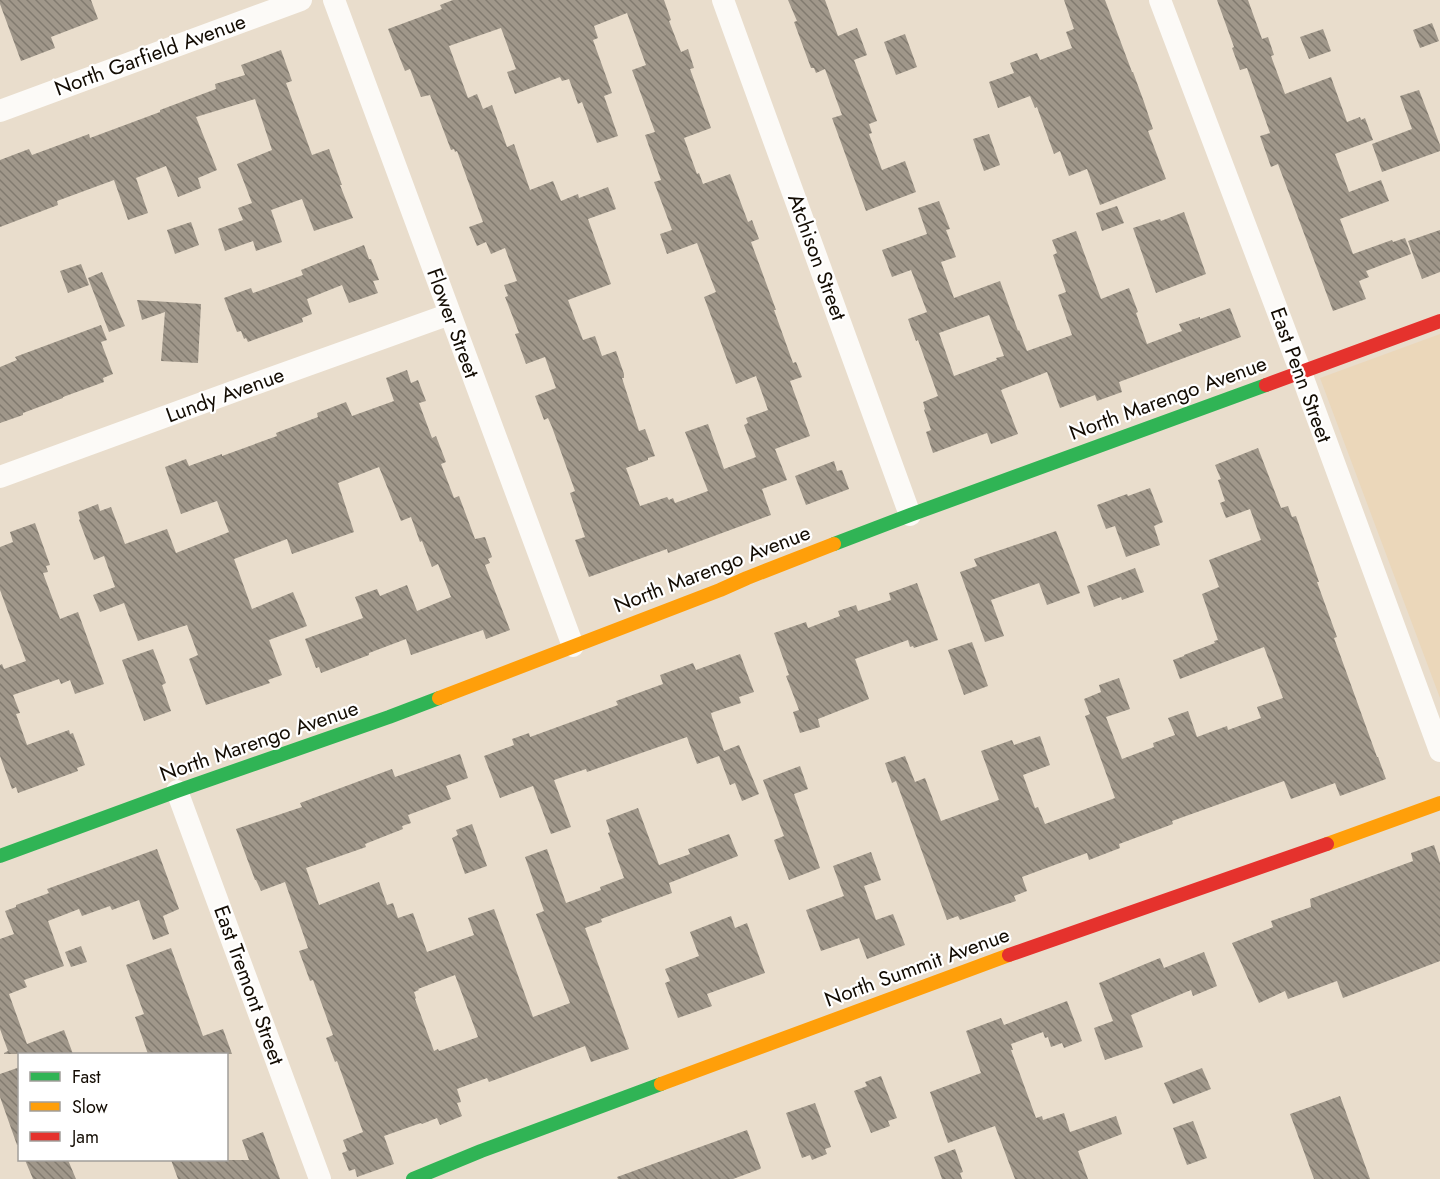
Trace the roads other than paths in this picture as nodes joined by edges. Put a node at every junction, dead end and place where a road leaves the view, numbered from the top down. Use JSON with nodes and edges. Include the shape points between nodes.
{"nodes":[{"id":1,"x":301,"y":0,"type":"edge"},
{"id":2,"x":334,"y":0,"type":"edge"},
{"id":3,"x":723,"y":0,"type":"edge"},
{"id":4,"x":1160,"y":0,"type":"edge"},
{"id":5,"x":0,"y":111,"type":"edge"},
{"id":6,"x":450,"y":314,"type":"junction"},
{"id":7,"x":1440,"y":321,"type":"edge"},
{"id":8,"x":1301,"y":373,"type":"junction"},
{"id":9,"x":0,"y":477,"type":"edge"},
{"id":10,"x":910,"y":515,"type":"junction"},
{"id":11,"x":573,"y":646,"type":"junction"},
{"id":12,"x":1440,"y":751,"type":"edge"},
{"id":13,"x":177,"y":791,"type":"junction"},
{"id":14,"x":1440,"y":803,"type":"edge"},
{"id":15,"x":0,"y":856,"type":"edge"},
{"id":16,"x":320,"y":1179,"type":"edge"},
{"id":17,"x":413,"y":1179,"type":"edge"}],
"edges":[{"from":1,"to":5,"type":"street","name":"North Garfield Avenue"},
{"from":2,"to":6,"type":"street","name":"Flower Street"},
{"from":3,"to":10,"type":"street","name":"Atchison Street"},
{"from":4,"to":8,"type":"street","name":"East Penn Street"},
{"from":6,"to":9,"type":"street","name":"Lundy Avenue"},
{"from":6,"to":11,"type":"street","name":"Flower Street"},
{"from":7,"to":8,"type":"street","name":"North Marengo Avenue"},
{"from":8,"to":10,"type":"street","name":"North Marengo Avenue"},
{"from":8,"to":12,"type":"street","name":"East Penn Street"},
{"from":10,"to":11,"type":"street","name":"North Marengo Avenue"},
{"from":11,"to":13,"type":"street","name":"North Marengo Avenue","via":[[389,717]]},
{"from":13,"to":15,"type":"street","name":"North Marengo Avenue"},
{"from":13,"to":16,"type":"street","name":"East Tremont Street"},
{"from":14,"to":17,"type":"street","name":"North Summit Avenue","via":[[1000,958]]}]}
